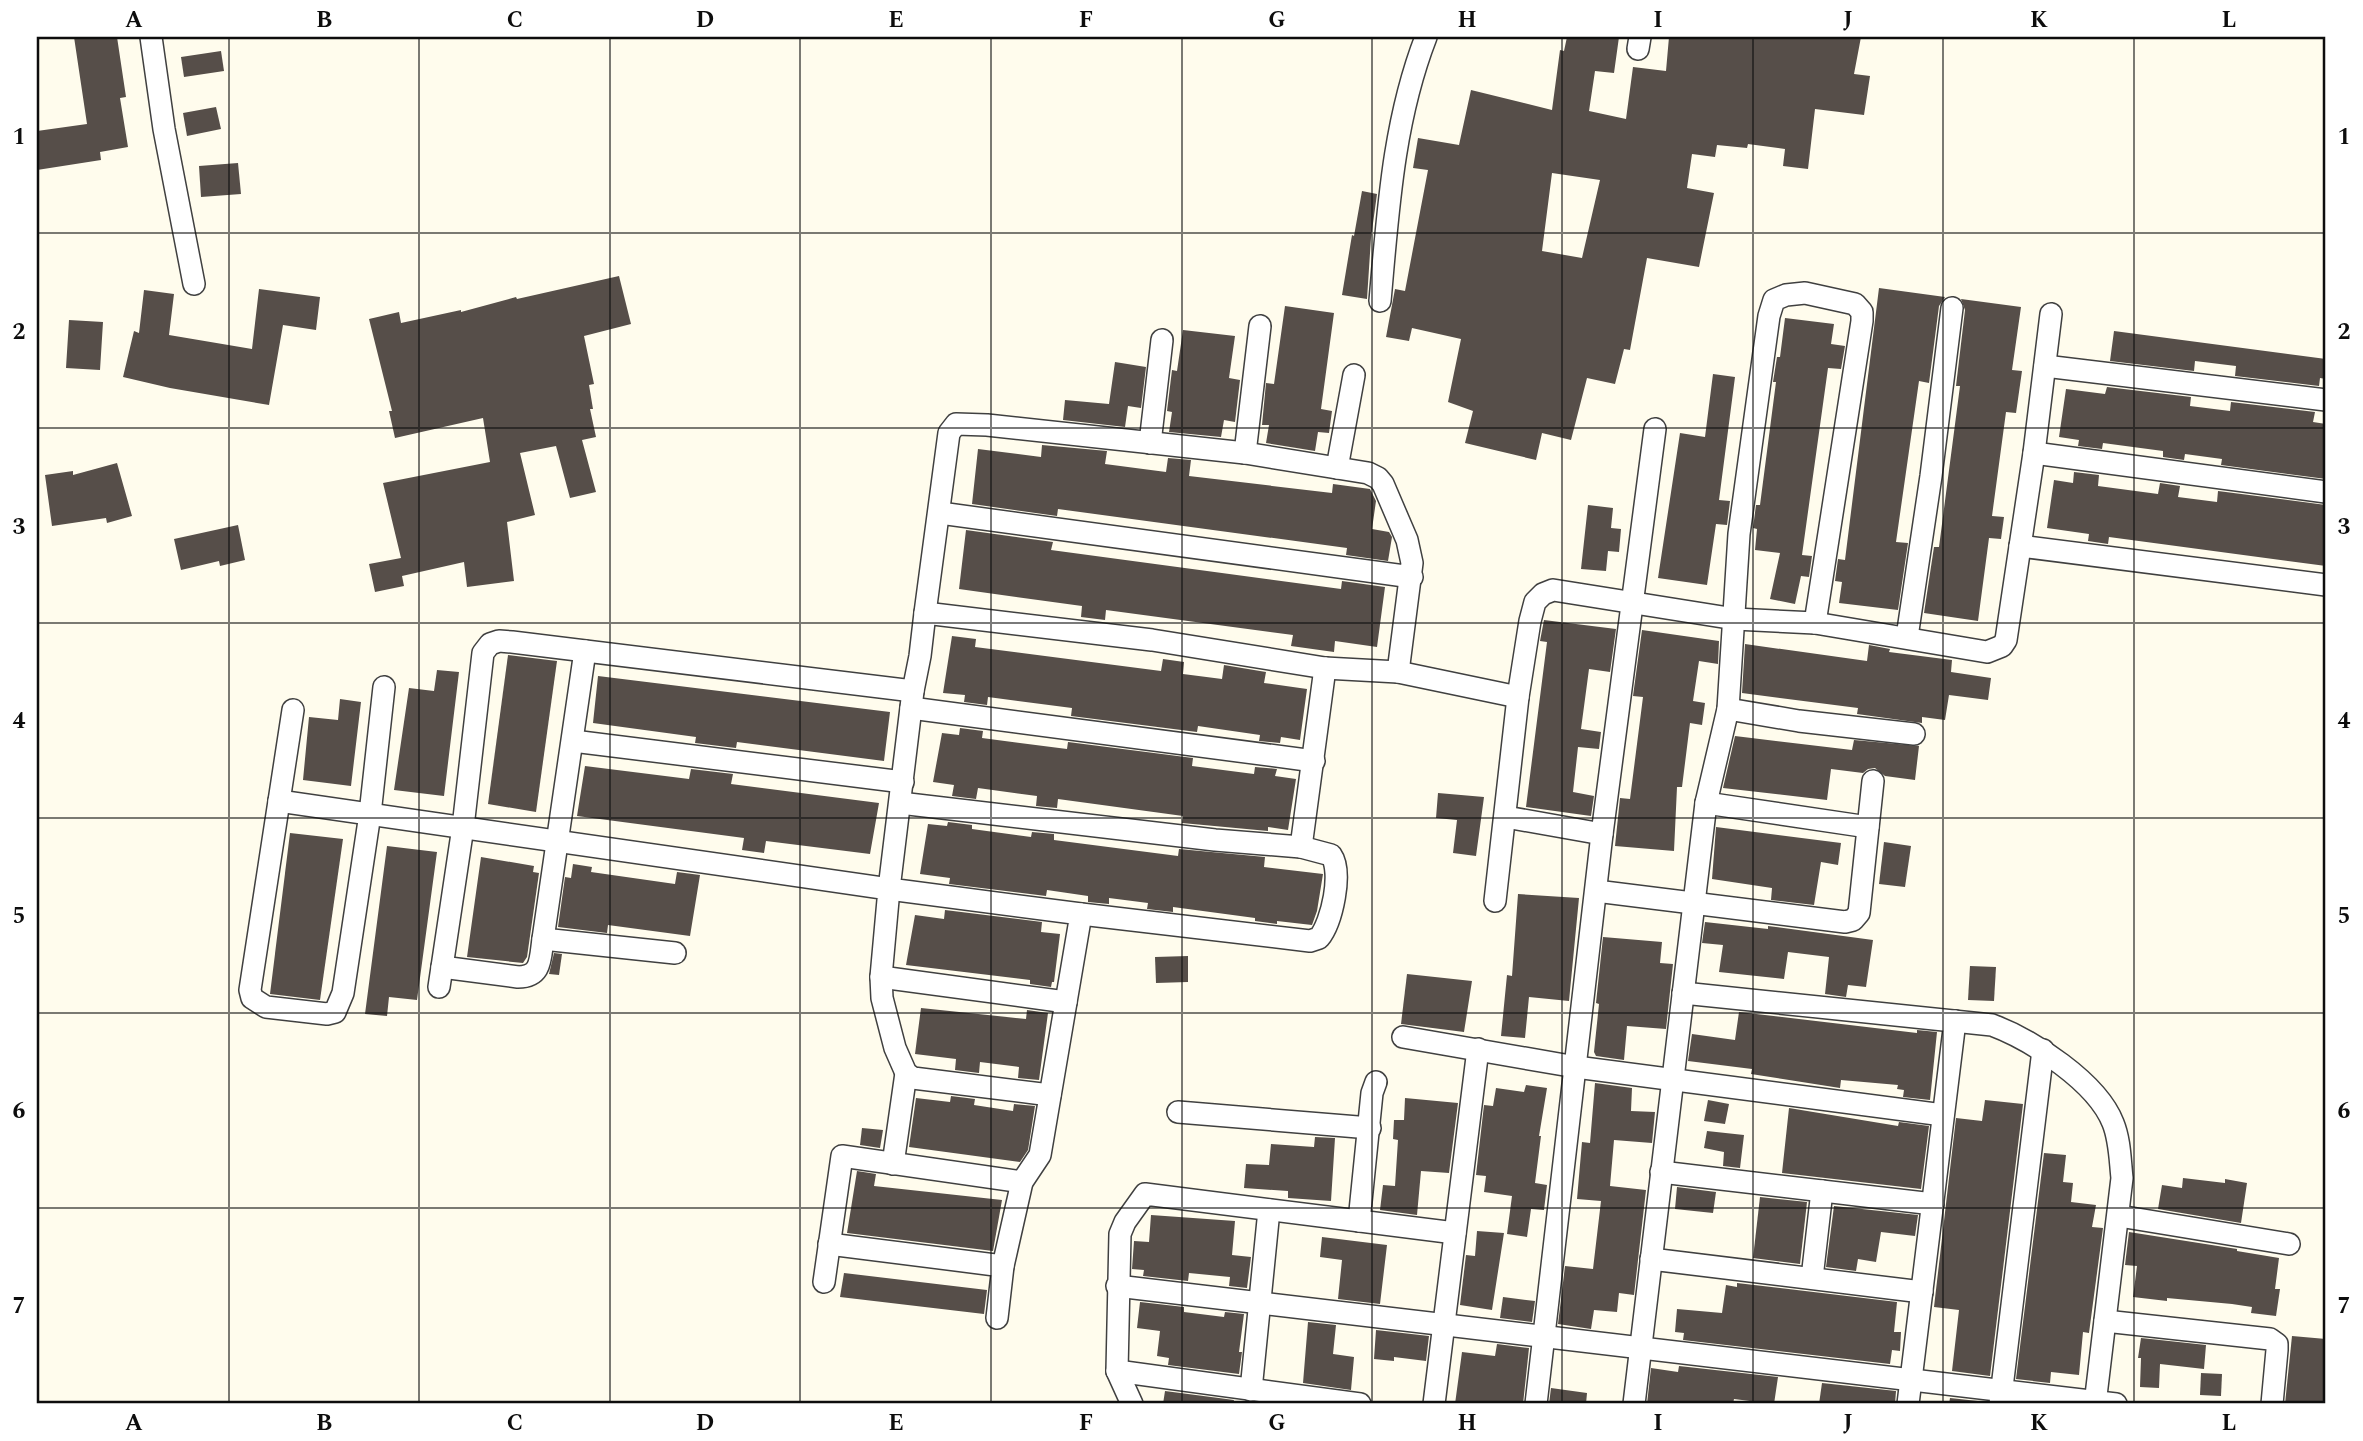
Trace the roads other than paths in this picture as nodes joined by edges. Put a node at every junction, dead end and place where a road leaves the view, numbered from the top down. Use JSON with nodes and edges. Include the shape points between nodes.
{"nodes":[{"id":1,"x":151,"y":37,"type":"edge"},
{"id":2,"x":1426,"y":37,"type":"edge"},
{"id":3,"x":194,"y":284,"type":"dead end"},
{"id":4,"x":1380,"y":301,"type":"dead end"},
{"id":5,"x":1952,"y":308,"type":"dead end"},
{"id":6,"x":2051,"y":314,"type":"dead end"},
{"id":7,"x":1260,"y":326,"type":"dead end"},
{"id":8,"x":1162,"y":340,"type":"dead end"},
{"id":9,"x":2045,"y":366,"type":"junction"},
{"id":10,"x":1354,"y":375,"type":"dead end"},
{"id":11,"x":2326,"y":400,"type":"edge"},
{"id":12,"x":1655,"y":429,"type":"dead end"},
{"id":13,"x":1150,"y":443,"type":"junction"},
{"id":14,"x":1245,"y":453,"type":"junction"},
{"id":15,"x":2034,"y":453,"type":"junction"},
{"id":16,"x":1337,"y":468,"type":"junction"},
{"id":17,"x":2326,"y":492,"type":"edge"},
{"id":18,"x":940,"y":513,"type":"junction"},
{"id":19,"x":2020,"y":546,"type":"junction"},
{"id":20,"x":1412,"y":577,"type":"junction"},
{"id":21,"x":2326,"y":585,"type":"edge"},
{"id":22,"x":1634,"y":601,"type":"junction"},
{"id":23,"x":925,"y":612,"type":"junction"},
{"id":24,"x":1735,"y":619,"type":"junction"},
{"id":25,"x":1815,"y":623,"type":"junction"},
{"id":26,"x":1907,"y":637,"type":"junction"},
{"id":27,"x":585,"y":652,"type":"junction"},
{"id":28,"x":1325,"y":668,"type":"junction"},
{"id":29,"x":1398,"y":672,"type":"junction"},
{"id":30,"x":384,"y":687,"type":"dead end"},
{"id":31,"x":1518,"y":697,"type":"junction"},
{"id":32,"x":912,"y":700,"type":"junction"},
{"id":33,"x":1728,"y":709,"type":"junction"},
{"id":34,"x":293,"y":710,"type":"dead end"},
{"id":35,"x":1914,"y":734,"type":"dead end"},
{"id":36,"x":573,"y":741,"type":"junction"},
{"id":37,"x":1314,"y":761,"type":"junction"},
{"id":38,"x":1873,"y":781,"type":"dead end"},
{"id":39,"x":902,"y":782,"type":"junction"},
{"id":40,"x":279,"y":801,"type":"junction"},
{"id":41,"x":900,"y":803,"type":"junction"},
{"id":42,"x":1706,"y":803,"type":"junction"},
{"id":43,"x":370,"y":814,"type":"junction"},
{"id":44,"x":1506,"y":817,"type":"junction"},
{"id":45,"x":463,"y":827,"type":"junction"},
{"id":46,"x":1868,"y":827,"type":"junction"},
{"id":47,"x":1602,"y":834,"type":"junction"},
{"id":48,"x":558,"y":841,"type":"junction"},
{"id":49,"x":1301,"y":847,"type":"junction"},
{"id":50,"x":889,"y":889,"type":"junction"},
{"id":51,"x":1596,"y":891,"type":"junction"},
{"id":52,"x":1495,"y":901,"type":"dead end"},
{"id":53,"x":1694,"y":903,"type":"junction"},
{"id":54,"x":1080,"y":914,"type":"junction"},
{"id":55,"x":543,"y":939,"type":"junction"},
{"id":56,"x":675,"y":953,"type":"dead end"},
{"id":57,"x":881,"y":977,"type":"junction"},
{"id":58,"x":1683,"y":993,"type":"junction"},
{"id":59,"x":1066,"y":1002,"type":"junction"},
{"id":60,"x":1955,"y":1021,"type":"junction"},
{"id":61,"x":1403,"y":1037,"type":"dead end"},
{"id":62,"x":1478,"y":1049,"type":"junction"},
{"id":63,"x":2043,"y":1050,"type":"junction"},
{"id":64,"x":1576,"y":1068,"type":"junction"},
{"id":65,"x":905,"y":1073,"type":"junction"},
{"id":66,"x":1672,"y":1080,"type":"junction"},
{"id":67,"x":1376,"y":1082,"type":"dead end"},
{"id":68,"x":1049,"y":1095,"type":"junction"},
{"id":69,"x":1178,"y":1112,"type":"dead end"},
{"id":70,"x":1943,"y":1115,"type":"junction"},
{"id":71,"x":1370,"y":1128,"type":"junction"},
{"id":72,"x":893,"y":1164,"type":"junction"},
{"id":73,"x":1661,"y":1172,"type":"junction"},
{"id":74,"x":1022,"y":1182,"type":"junction"},
{"id":75,"x":1822,"y":1191,"type":"junction"},
{"id":76,"x":1933,"y":1204,"type":"junction"},
{"id":77,"x":1269,"y":1210,"type":"junction"},
{"id":78,"x":2119,"y":1216,"type":"junction"},
{"id":79,"x":1359,"y":1222,"type":"junction"},
{"id":80,"x":1455,"y":1233,"type":"junction"},
{"id":81,"x":829,"y":1244,"type":"junction"},
{"id":82,"x":2289,"y":1244,"type":"dead end"},
{"id":83,"x":1651,"y":1259,"type":"junction"},
{"id":84,"x":1003,"y":1266,"type":"junction"},
{"id":85,"x":1812,"y":1278,"type":"junction"},
{"id":86,"x":824,"y":1282,"type":"dead end"},
{"id":87,"x":1117,"y":1286,"type":"junction"},
{"id":88,"x":1922,"y":1292,"type":"junction"},
{"id":89,"x":1260,"y":1303,"type":"junction"},
{"id":90,"x":997,"y":1318,"type":"dead end"},
{"id":91,"x":2105,"y":1321,"type":"junction"},
{"id":92,"x":1444,"y":1325,"type":"junction"},
{"id":93,"x":1544,"y":1336,"type":"junction"},
{"id":94,"x":1640,"y":1348,"type":"junction"},
{"id":95,"x":1117,"y":1371,"type":"junction"},
{"id":96,"x":1911,"y":1380,"type":"junction"},
{"id":97,"x":1251,"y":1390,"type":"junction"},
{"id":98,"x":2001,"y":1398,"type":"edge"},
{"id":99,"x":1132,"y":1404,"type":"edge"},
{"id":100,"x":1360,"y":1404,"type":"edge"},
{"id":101,"x":1434,"y":1404,"type":"edge"},
{"id":102,"x":1536,"y":1404,"type":"edge"},
{"id":103,"x":1634,"y":1404,"type":"edge"},
{"id":104,"x":1908,"y":1404,"type":"edge"},
{"id":105,"x":2102,"y":1404,"type":"edge"},
{"id":106,"x":2272,"y":1404,"type":"edge"}],
"edges":[{"from":1,"to":3,"type":"street"},
{"from":2,"to":4,"type":"street","via":[[1409,88],[1393,164]]},
{"from":5,"to":26,"type":"street"},
{"from":6,"to":9,"type":"street"},
{"from":7,"to":14,"type":"street"},
{"from":8,"to":13,"type":"street"},
{"from":9,"to":11,"type":"street"},
{"from":9,"to":15,"type":"street"},
{"from":10,"to":16,"type":"street"},
{"from":12,"to":22,"type":"street"},
{"from":13,"to":14,"type":"street"},
{"from":13,"to":18,"type":"street","via":[[956,424],[949,433]]},
{"from":14,"to":16,"type":"street"},
{"from":15,"to":17,"type":"street"},
{"from":15,"to":19,"type":"street"},
{"from":16,"to":20,"type":"street","via":[[1368,473],[1383,484],[1407,540]]},
{"from":18,"to":20,"type":"street"},
{"from":18,"to":23,"type":"street"},
{"from":19,"to":21,"type":"street"},
{"from":19,"to":26,"type":"street","via":[[2002,646],[1987,652]]},
{"from":20,"to":29,"type":"street"},
{"from":22,"to":24,"type":"street"},
{"from":22,"to":31,"type":"street","via":[[1553,590],[1543,594],[1535,602],[1530,621]]},
{"from":22,"to":47,"type":"street"},
{"from":23,"to":28,"type":"street","via":[[1152,640]]},
{"from":23,"to":32,"type":"street"},
{"from":24,"to":25,"type":"street"},
{"from":24,"to":25,"type":"street","via":[[1739,534],[1769,316],[1774,300],[1805,293],[1855,304],[1862,312]]},
{"from":24,"to":33,"type":"street"},
{"from":25,"to":26,"type":"street"},
{"from":27,"to":32,"type":"street"},
{"from":27,"to":36,"type":"street"},
{"from":27,"to":45,"type":"street","via":[[499,641],[486,647]]},
{"from":28,"to":29,"type":"street"},
{"from":28,"to":37,"type":"street"},
{"from":29,"to":31,"type":"street"},
{"from":30,"to":43,"type":"street"},
{"from":31,"to":44,"type":"street"},
{"from":32,"to":37,"type":"street"},
{"from":32,"to":39,"type":"street"},
{"from":33,"to":35,"type":"street"},
{"from":33,"to":42,"type":"street"},
{"from":34,"to":40,"type":"street"},
{"from":36,"to":39,"type":"street"},
{"from":36,"to":48,"type":"street"},
{"from":37,"to":49,"type":"street"},
{"from":38,"to":46,"type":"street"},
{"from":39,"to":41,"type":"street"},
{"from":40,"to":43,"type":"street"},
{"from":40,"to":43,"type":"street","via":[[250,990],[252,998],[266,1007],[327,1014],[339,1007]]},
{"from":41,"to":49,"type":"street"},
{"from":41,"to":50,"type":"street"},
{"from":42,"to":46,"type":"street"},
{"from":42,"to":53,"type":"street"},
{"from":43,"to":45,"type":"street"},
{"from":44,"to":47,"type":"street"},
{"from":44,"to":52,"type":"street"},
{"from":45,"to":48,"type":"street"},
{"from":45,"to":55,"type":"street","via":[[441,977],[529,977],[536,971]]},
{"from":46,"to":53,"type":"street","via":[[1858,913],[1853,919],[1845,922]]},
{"from":47,"to":51,"type":"street"},
{"from":48,"to":50,"type":"street"},
{"from":48,"to":55,"type":"street"},
{"from":49,"to":54,"type":"street","via":[[1331,855],[1338,872],[1328,922],[1319,938],[1310,941]]},
{"from":50,"to":54,"type":"street"},
{"from":50,"to":57,"type":"street"},
{"from":51,"to":53,"type":"street"},
{"from":51,"to":64,"type":"street"},
{"from":53,"to":58,"type":"street"},
{"from":54,"to":59,"type":"street"},
{"from":55,"to":56,"type":"street"},
{"from":57,"to":59,"type":"street"},
{"from":57,"to":65,"type":"street","via":[[882,998]]},
{"from":58,"to":60,"type":"street"},
{"from":58,"to":66,"type":"street"},
{"from":59,"to":68,"type":"street"},
{"from":60,"to":63,"type":"street","via":[[1992,1025]]},
{"from":60,"to":70,"type":"street"},
{"from":61,"to":62,"type":"street"},
{"from":62,"to":64,"type":"street"},
{"from":62,"to":80,"type":"street"},
{"from":63,"to":78,"type":"street","via":[[2101,1100],[2113,1123],[2122,1178]]},
{"from":63,"to":98,"type":"street"},
{"from":64,"to":66,"type":"street"},
{"from":64,"to":93,"type":"street"},
{"from":65,"to":68,"type":"street","via":[[913,1078]]},
{"from":65,"to":72,"type":"street"},
{"from":66,"to":70,"type":"street"},
{"from":66,"to":73,"type":"street"},
{"from":67,"to":71,"type":"street"},
{"from":68,"to":74,"type":"street","via":[[1040,1155]]},
{"from":69,"to":71,"type":"street"},
{"from":70,"to":76,"type":"street"},
{"from":71,"to":79,"type":"street"},
{"from":72,"to":74,"type":"street"},
{"from":72,"to":81,"type":"street","via":[[842,1156]]},
{"from":73,"to":75,"type":"street"},
{"from":73,"to":83,"type":"street"},
{"from":74,"to":84,"type":"street"},
{"from":75,"to":76,"type":"street"},
{"from":75,"to":85,"type":"street"},
{"from":76,"to":88,"type":"street"},
{"from":77,"to":79,"type":"street"},
{"from":77,"to":87,"type":"street","via":[[1145,1194],[1120,1234]]},
{"from":77,"to":89,"type":"street"},
{"from":78,"to":82,"type":"street"},
{"from":78,"to":91,"type":"street"},
{"from":79,"to":80,"type":"street"},
{"from":80,"to":92,"type":"street"},
{"from":81,"to":84,"type":"street"},
{"from":81,"to":86,"type":"street"},
{"from":83,"to":85,"type":"street"},
{"from":83,"to":94,"type":"street"},
{"from":84,"to":90,"type":"street"},
{"from":85,"to":88,"type":"street"},
{"from":87,"to":89,"type":"street"},
{"from":87,"to":95,"type":"street"},
{"from":88,"to":96,"type":"street"},
{"from":89,"to":92,"type":"street"},
{"from":89,"to":97,"type":"street"},
{"from":91,"to":105,"type":"street"},
{"from":91,"to":106,"type":"street","via":[[2270,1339],[2277,1345]]},
{"from":92,"to":93,"type":"street"},
{"from":92,"to":101,"type":"street"},
{"from":93,"to":94,"type":"street"},
{"from":93,"to":102,"type":"street"},
{"from":94,"to":96,"type":"street"},
{"from":94,"to":103,"type":"street"},
{"from":95,"to":97,"type":"street"},
{"from":95,"to":99,"type":"street"},
{"from":96,"to":98,"type":"street"},
{"from":96,"to":104,"type":"street"},
{"from":97,"to":100,"type":"street"},
{"from":98,"to":105,"type":"street"}]}
